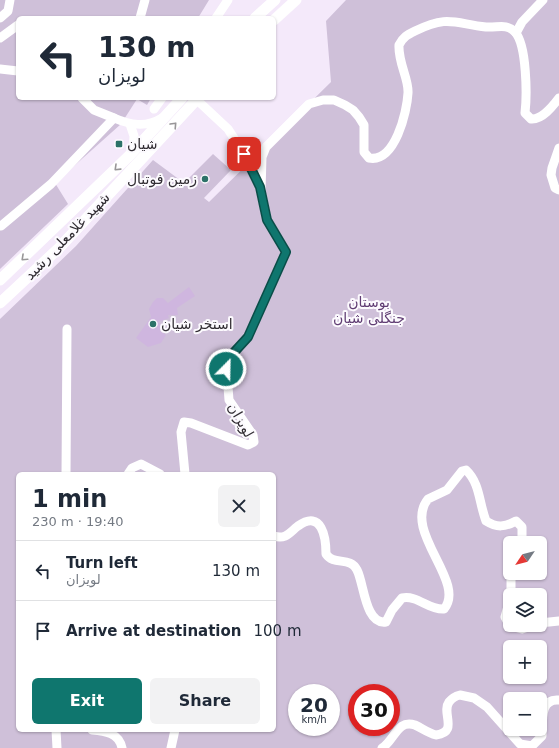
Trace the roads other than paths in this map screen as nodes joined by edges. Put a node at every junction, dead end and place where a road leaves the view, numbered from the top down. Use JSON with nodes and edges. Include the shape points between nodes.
{"nodes":[{"id":1,"x":10,"y":0,"type":"edge"},
{"id":2,"x":145,"y":0,"type":"edge"},
{"id":3,"x":228,"y":0,"type":"edge"},
{"id":4,"x":275,"y":0,"type":"edge"},
{"id":5,"x":296,"y":0,"type":"edge"},
{"id":6,"x":543,"y":0,"type":"edge"},
{"id":7,"x":141,"y":16,"type":"edge"},
{"id":8,"x":217,"y":16,"type":"edge"},
{"id":9,"x":257,"y":16,"type":"edge"},
{"id":10,"x":0,"y":18,"type":"edge"},
{"id":11,"x":276,"y":18,"type":"edge"},
{"id":12,"x":16,"y":26,"type":"edge"},
{"id":13,"x":516,"y":33,"type":"junction"},
{"id":14,"x":0,"y":38,"type":"edge"},
{"id":15,"x":0,"y":70,"type":"edge"},
{"id":16,"x":16,"y":71,"type":"edge"},
{"id":17,"x":559,"y":98,"type":"edge"},
{"id":18,"x":84,"y":100,"type":"edge"},
{"id":19,"x":161,"y":100,"type":"edge"},
{"id":20,"x":180,"y":100,"type":"edge"},
{"id":21,"x":197,"y":100,"type":"edge"},
{"id":22,"x":199,"y":100,"type":"edge"},
{"id":23,"x":154,"y":109,"type":"dead end"},
{"id":24,"x":167,"y":115,"type":"junction"},
{"id":25,"x":114,"y":118,"type":"junction"},
{"id":26,"x":130,"y":124,"type":"junction"},
{"id":27,"x":559,"y":148,"type":"edge"},
{"id":28,"x":133,"y":152,"type":"junction"},
{"id":29,"x":261,"y":190,"type":"junction"},
{"id":30,"x":559,"y":190,"type":"edge"},
{"id":31,"x":0,"y":226,"type":"edge"},
{"id":32,"x":0,"y":280,"type":"edge"},
{"id":33,"x":0,"y":303,"type":"edge"},
{"id":34,"x":67,"y":329,"type":"dead end"},
{"id":35,"x":66,"y":472,"type":"edge"},
{"id":36,"x":129,"y":472,"type":"edge"},
{"id":37,"x":156,"y":472,"type":"edge"},
{"id":38,"x":185,"y":472,"type":"edge"},
{"id":39,"x":276,"y":536,"type":"edge"},
{"id":40,"x":522,"y":536,"type":"edge"},
{"id":41,"x":559,"y":621,"type":"edge"},
{"id":42,"x":547,"y":622,"type":"edge"},
{"id":43,"x":559,"y":700,"type":"edge"},
{"id":44,"x":56,"y":732,"type":"edge"},
{"id":45,"x":102,"y":732,"type":"edge"},
{"id":46,"x":175,"y":732,"type":"edge"},
{"id":47,"x":57,"y":748,"type":"edge"},
{"id":48,"x":122,"y":748,"type":"edge"},
{"id":49,"x":171,"y":748,"type":"edge"},
{"id":50,"x":382,"y":748,"type":"edge"}],
"edges":[{"from":1,"to":10,"type":"street","via":[[8,11]]},
{"from":2,"to":7,"type":"street"},
{"from":3,"to":8,"type":"street"},
{"from":4,"to":9,"type":"main road"},
{"from":5,"to":11,"type":"main road"},
{"from":6,"to":13,"type":"street","via":[[522,22]]},
{"from":12,"to":14,"type":"street"},
{"from":13,"to":17,"type":"street","via":[[521,42],[526,116],[531,120],[537,119]]},
{"from":13,"to":29,"type":"street","via":[[504,25],[486,27],[449,20],[437,22],[407,35],[401,41],[399,50],[408,93],[400,130],[394,144],[378,157],[368,158],[364,152],[364,125],[353,110],[329,99],[309,104],[266,147],[262,157]]},
{"from":15,"to":16,"type":"street"},
{"from":18,"to":25,"type":"street","via":[[94,110]]},
{"from":19,"to":23,"type":"street"},
{"from":20,"to":24,"type":"main road","name":"شهید غلامعلی رشید"},
{"from":33,"to":21,"type":"main road","name":"شهید غلامعلی رشید","one_way":true,"via":[[59,248]]},
{"from":22,"to":29,"type":"street","name":"لویزان","via":[[228,129],[244,154]]},
{"from":24,"to":26,"type":"street","via":[[154,123]]},
{"from":24,"to":28,"type":"main road","name":"شهید غلامعلی رشید"},
{"from":25,"to":26,"type":"street"},
{"from":25,"to":31,"type":"street","via":[[51,184]]},
{"from":26,"to":28,"type":"street","via":[[134,136]]},
{"from":27,"to":30,"type":"street","via":[[552,176],[555,188]]},
{"from":28,"to":32,"type":"main road","name":"شهید غلامعلی رشید","one_way":true},
{"from":29,"to":38,"type":"street","name":"لویزان","via":[[267,220],[286,252],[248,337],[226,361],[229,400],[253,435],[254,442],[248,445],[184,422],[181,432]]},
{"from":34,"to":35,"type":"street"},
{"from":36,"to":37,"type":"street","via":[[141,464]]},
{"from":39,"to":40,"type":"street","via":[[288,535],[308,521],[314,521],[321,526],[326,554],[334,561],[349,562],[355,566],[374,619],[381,623],[386,622],[402,598],[418,599],[434,609],[444,609],[446,606],[447,583],[444,572],[427,541],[423,510],[428,499],[447,490],[462,471],[466,470],[476,484],[486,520],[502,527],[516,521],[522,527]]},
{"from":41,"to":42,"type":"street"},
{"from":43,"to":50,"type":"street","via":[[553,700],[543,708],[542,736],[532,746],[520,744],[487,707],[474,698],[460,694],[448,705],[448,726],[445,731],[436,735],[416,725],[404,724]]},
{"from":44,"to":47,"type":"street"},
{"from":45,"to":48,"type":"street","via":[[113,734]]},
{"from":46,"to":49,"type":"street"}]}
